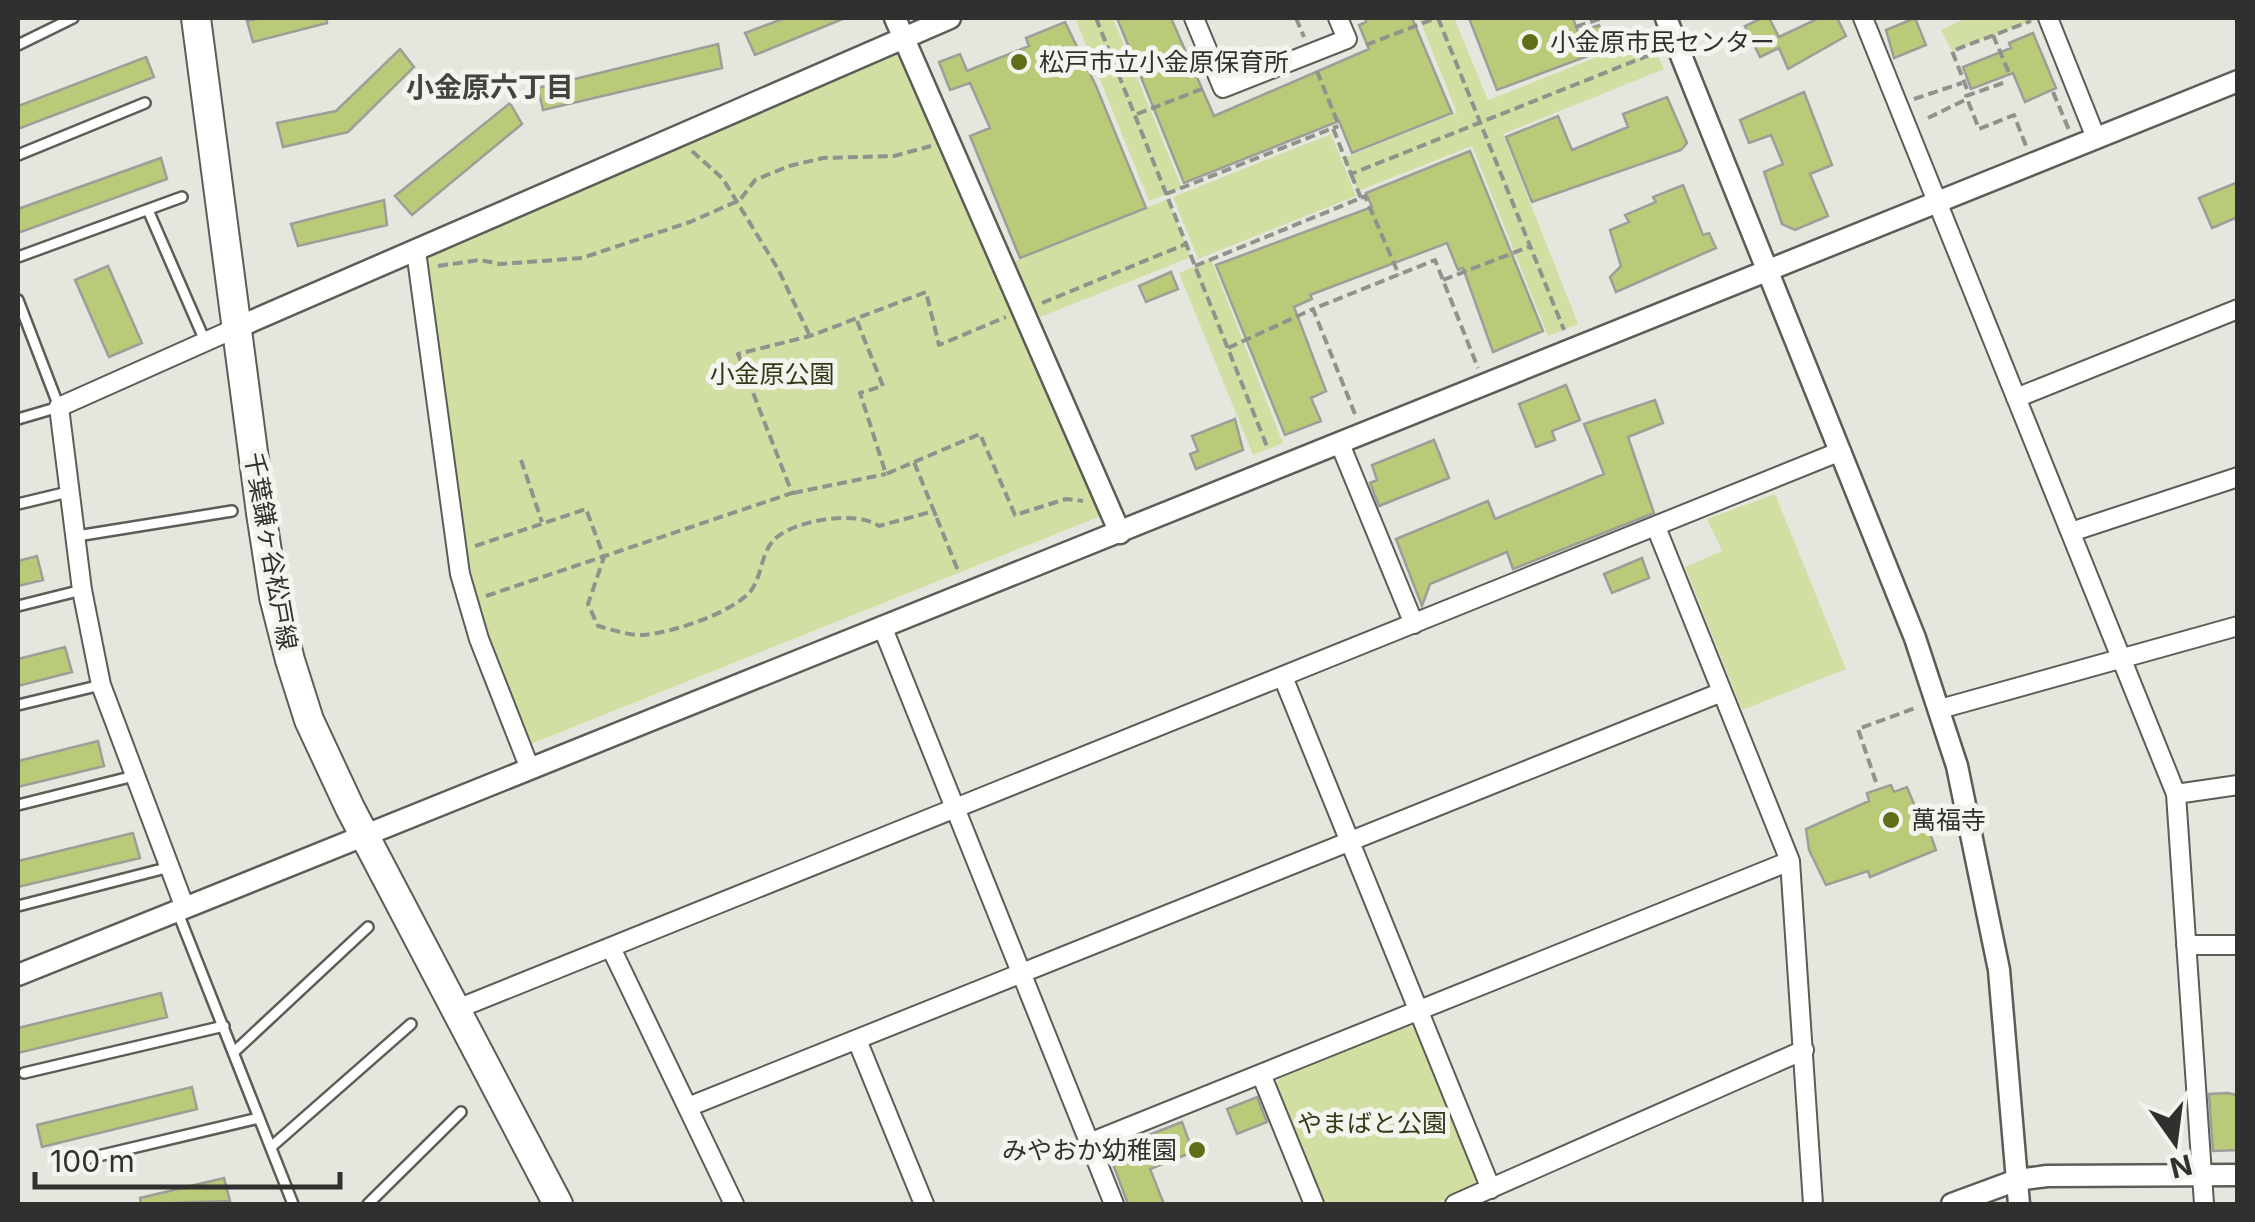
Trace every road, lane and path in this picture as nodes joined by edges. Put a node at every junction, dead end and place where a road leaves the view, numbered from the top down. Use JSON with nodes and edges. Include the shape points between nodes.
{"nodes":[{"id":1,"x":73,"y":18,"type":"edge"},
{"id":2,"x":196,"y":18,"type":"edge"},
{"id":3,"x":894,"y":18,"type":"edge"},
{"id":4,"x":950,"y":18,"type":"edge"},
{"id":5,"x":1096,"y":18,"type":"edge"},
{"id":6,"x":1194,"y":18,"type":"edge"},
{"id":7,"x":1338,"y":18,"type":"edge"},
{"id":8,"x":1438,"y":18,"type":"edge"},
{"id":9,"x":1602,"y":18,"type":"edge"},
{"id":10,"x":1666,"y":18,"type":"edge"},
{"id":11,"x":1863,"y":18,"type":"edge"},
{"id":12,"x":2040,"y":18,"type":"edge"},
{"id":13,"x":2048,"y":18,"type":"edge"},
{"id":14,"x":1576,"y":27,"type":"dead end"},
{"id":15,"x":1993,"y":35,"type":"junction"},
{"id":16,"x":903,"y":38,"type":"junction"},
{"id":17,"x":18,"y":45,"type":"edge"},
{"id":18,"x":1658,"y":52,"type":"dead end"},
{"id":19,"x":1316,"y":65,"type":"dead end"},
{"id":20,"x":2009,"y":74,"type":"dead end"},
{"id":21,"x":2238,"y":81,"type":"edge"},
{"id":22,"x":1221,"y":82,"type":"junction"},
{"id":23,"x":1962,"y":83,"type":"dead end"},
{"id":24,"x":2004,"y":83,"type":"dead end"},
{"id":25,"x":1967,"y":89,"type":"dead end"},
{"id":26,"x":2053,"y":92,"type":"dead end"},
{"id":27,"x":1967,"y":99,"type":"junction"},
{"id":28,"x":145,"y":103,"type":"dead end"},
{"id":29,"x":1901,"y":113,"type":"junction"},
{"id":30,"x":1135,"y":115,"type":"junction"},
{"id":31,"x":1928,"y":118,"type":"dead end"},
{"id":32,"x":1481,"y":122,"type":"junction"},
{"id":33,"x":1333,"y":128,"type":"junction"},
{"id":34,"x":2069,"y":130,"type":"dead end"},
{"id":35,"x":680,"y":135,"type":"junction"},
{"id":36,"x":948,"y":138,"type":"junction"},
{"id":37,"x":2096,"y":138,"type":"junction"},
{"id":38,"x":2026,"y":146,"type":"dead end"},
{"id":39,"x":18,"y":155,"type":"edge"},
{"id":40,"x":1351,"y":174,"type":"junction"},
{"id":41,"x":1166,"y":194,"type":"junction"},
{"id":42,"x":182,"y":196,"type":"dead end"},
{"id":43,"x":1360,"y":198,"type":"junction"},
{"id":44,"x":734,"y":202,"type":"junction"},
{"id":45,"x":1937,"y":203,"type":"junction"},
{"id":46,"x":148,"y":210,"type":"junction"},
{"id":47,"x":1186,"y":244,"type":"junction"},
{"id":48,"x":1531,"y":246,"type":"junction"},
{"id":49,"x":18,"y":257,"type":"edge"},
{"id":50,"x":417,"y":260,"type":"junction"},
{"id":51,"x":1195,"y":266,"type":"junction"},
{"id":52,"x":1768,"y":271,"type":"junction"},
{"id":53,"x":1398,"y":275,"type":"junction"},
{"id":54,"x":1443,"y":280,"type":"junction"},
{"id":55,"x":18,"y":300,"type":"edge"},
{"id":56,"x":1313,"y":309,"type":"junction"},
{"id":57,"x":2238,"y":309,"type":"edge"},
{"id":58,"x":1022,"y":310,"type":"junction"},
{"id":59,"x":856,"y":319,"type":"junction"},
{"id":60,"x":236,"y":328,"type":"junction"},
{"id":61,"x":1564,"y":330,"type":"dead end"},
{"id":62,"x":810,"y":336,"type":"junction"},
{"id":63,"x":205,"y":342,"type":"junction"},
{"id":64,"x":1228,"y":348,"type":"junction"},
{"id":65,"x":1486,"y":386,"type":"junction"},
{"id":66,"x":2016,"y":398,"type":"junction"},
{"id":67,"x":60,"y":408,"type":"junction"},
{"id":68,"x":18,"y":418,"type":"edge"},
{"id":69,"x":1362,"y":435,"type":"junction"},
{"id":70,"x":1340,"y":444,"type":"junction"},
{"id":71,"x":1268,"y":449,"type":"dead end"},
{"id":72,"x":1840,"y":451,"type":"junction"},
{"id":73,"x":521,"y":460,"type":"dead end"},
{"id":74,"x":912,"y":463,"type":"junction"},
{"id":75,"x":886,"y":474,"type":"junction"},
{"id":76,"x":2238,"y":477,"type":"edge"},
{"id":77,"x":71,"y":492,"type":"junction"},
{"id":78,"x":792,"y":493,"type":"junction"},
{"id":79,"x":18,"y":504,"type":"edge"},
{"id":80,"x":1093,"y":506,"type":"dead end"},
{"id":81,"x":232,"y":511,"type":"dead end"},
{"id":82,"x":934,"y":511,"type":"junction"},
{"id":83,"x":542,"y":524,"type":"junction"},
{"id":84,"x":1656,"y":527,"type":"junction"},
{"id":85,"x":2071,"y":532,"type":"junction"},
{"id":86,"x":1120,"y":533,"type":"junction"},
{"id":87,"x":77,"y":536,"type":"junction"},
{"id":88,"x":456,"y":553,"type":"junction"},
{"id":89,"x":604,"y":556,"type":"junction"},
{"id":90,"x":958,"y":573,"type":"dead end"},
{"id":91,"x":82,"y":590,"type":"junction"},
{"id":92,"x":468,"y":602,"type":"junction"},
{"id":93,"x":18,"y":606,"type":"edge"},
{"id":94,"x":1414,"y":624,"type":"junction"},
{"id":95,"x":882,"y":626,"type":"junction"},
{"id":96,"x":2238,"y":626,"type":"edge"},
{"id":97,"x":2120,"y":656,"type":"junction"},
{"id":98,"x":1283,"y":677,"type":"junction"},
{"id":99,"x":101,"y":684,"type":"junction"},
{"id":100,"x":1722,"y":692,"type":"junction"},
{"id":101,"x":18,"y":705,"type":"edge"},
{"id":102,"x":1918,"y":706,"type":"dead end"},
{"id":103,"x":1940,"y":709,"type":"junction"},
{"id":104,"x":530,"y":769,"type":"junction"},
{"id":105,"x":134,"y":776,"type":"junction"},
{"id":106,"x":1876,"y":782,"type":"dead end"},
{"id":107,"x":2238,"y":785,"type":"edge"},
{"id":108,"x":2176,"y":794,"type":"junction"},
{"id":109,"x":18,"y":805,"type":"edge"},
{"id":110,"x":955,"y":809,"type":"junction"},
{"id":111,"x":365,"y":836,"type":"junction"},
{"id":112,"x":1350,"y":842,"type":"junction"},
{"id":113,"x":1790,"y":861,"type":"junction"},
{"id":114,"x":171,"y":867,"type":"junction"},
{"id":115,"x":18,"y":906,"type":"edge"},
{"id":116,"x":181,"y":909,"type":"junction"},
{"id":117,"x":368,"y":927,"type":"dead end"},
{"id":118,"x":2238,"y":944,"type":"edge"},
{"id":119,"x":2186,"y":945,"type":"junction"},
{"id":120,"x":611,"y":948,"type":"junction"},
{"id":121,"x":1021,"y":974,"type":"junction"},
{"id":122,"x":18,"y":975,"type":"edge"},
{"id":123,"x":456,"y":1009,"type":"junction"},
{"id":124,"x":1417,"y":1012,"type":"junction"},
{"id":125,"x":411,"y":1024,"type":"dead end"},
{"id":126,"x":224,"y":1026,"type":"junction"},
{"id":127,"x":858,"y":1040,"type":"junction"},
{"id":128,"x":1804,"y":1050,"type":"junction"},
{"id":129,"x":234,"y":1052,"type":"junction"},
{"id":130,"x":24,"y":1073,"type":"dead end"},
{"id":131,"x":1262,"y":1074,"type":"junction"},
{"id":132,"x":688,"y":1108,"type":"junction"},
{"id":133,"x":462,"y":1112,"type":"dead end"},
{"id":134,"x":260,"y":1118,"type":"junction"},
{"id":135,"x":1090,"y":1143,"type":"junction"},
{"id":136,"x":271,"y":1147,"type":"junction"},
{"id":137,"x":60,"y":1165,"type":"dead end"},
{"id":138,"x":2202,"y":1175,"type":"junction"},
{"id":139,"x":2238,"y":1175,"type":"edge"},
{"id":140,"x":2017,"y":1180,"type":"junction"},
{"id":141,"x":1490,"y":1189,"type":"junction"},
{"id":142,"x":293,"y":1204,"type":"edge"},
{"id":143,"x":368,"y":1204,"type":"edge"},
{"id":144,"x":558,"y":1204,"type":"edge"},
{"id":145,"x":734,"y":1204,"type":"edge"},
{"id":146,"x":924,"y":1204,"type":"edge"},
{"id":147,"x":1114,"y":1204,"type":"edge"},
{"id":148,"x":1314,"y":1204,"type":"edge"},
{"id":149,"x":1454,"y":1204,"type":"edge"},
{"id":150,"x":1813,"y":1204,"type":"edge"},
{"id":151,"x":1952,"y":1204,"type":"edge"},
{"id":152,"x":2019,"y":1204,"type":"edge"},
{"id":153,"x":2204,"y":1204,"type":"edge"}],
"edges":[{"from":1,"to":17,"type":"lane"},
{"from":2,"to":60,"type":"main road","name":"千葉鎌ヶ谷松戸線"},
{"from":3,"to":16,"type":"street"},
{"from":4,"to":16,"type":"street"},
{"from":5,"to":30,"type":"path"},
{"from":6,"to":22,"type":"street"},
{"from":7,"to":22,"type":"street","via":[[1347,39],[1223,88]]},
{"from":8,"to":32,"type":"path"},
{"from":9,"to":14,"type":"path"},
{"from":10,"to":52,"type":"street"},
{"from":11,"to":29,"type":"street"},
{"from":12,"to":15,"type":"path"},
{"from":13,"to":37,"type":"street"},
{"from":15,"to":20,"type":"path"},
{"from":15,"to":25,"type":"path","via":[[1952,51]]},
{"from":16,"to":35,"type":"street"},
{"from":16,"to":36,"type":"street"},
{"from":18,"to":32,"type":"path"},
{"from":19,"to":33,"type":"path","via":[[1338,126]]},
{"from":21,"to":37,"type":"street"},
{"from":22,"to":30,"type":"path"},
{"from":23,"to":29,"type":"path","via":[[1914,98]]},
{"from":24,"to":27,"type":"path"},
{"from":26,"to":34,"type":"path"},
{"from":27,"to":31,"type":"path"},
{"from":27,"to":38,"type":"path","via":[[1979,129],[2014,115]]},
{"from":28,"to":39,"type":"lane"},
{"from":29,"to":45,"type":"street"},
{"from":30,"to":41,"type":"path"},
{"from":32,"to":40,"type":"path"},
{"from":32,"to":48,"type":"path"},
{"from":33,"to":40,"type":"path"},
{"from":33,"to":41,"type":"path"},
{"from":35,"to":44,"type":"path","via":[[714,168]]},
{"from":35,"to":50,"type":"street"},
{"from":36,"to":44,"type":"path","via":[[894,156],[789,166],[755,180]]},
{"from":36,"to":58,"type":"street"},
{"from":37,"to":45,"type":"street"},
{"from":40,"to":43,"type":"path"},
{"from":41,"to":47,"type":"path"},
{"from":42,"to":46,"type":"lane"},
{"from":43,"to":51,"type":"path"},
{"from":43,"to":53,"type":"path","via":[[1365,196]]},
{"from":44,"to":50,"type":"path","via":[[582,258],[500,264]]},
{"from":44,"to":62,"type":"path","via":[[778,269]]},
{"from":45,"to":52,"type":"street"},
{"from":45,"to":66,"type":"street"},
{"from":46,"to":49,"type":"lane"},
{"from":46,"to":63,"type":"lane"},
{"from":47,"to":51,"type":"path"},
{"from":47,"to":58,"type":"path"},
{"from":48,"to":54,"type":"path"},
{"from":48,"to":61,"type":"path"},
{"from":50,"to":60,"type":"street"},
{"from":50,"to":88,"type":"street"},
{"from":51,"to":64,"type":"path"},
{"from":52,"to":65,"type":"street"},
{"from":52,"to":72,"type":"street"},
{"from":53,"to":54,"type":"path","via":[[1435,260]]},
{"from":53,"to":56,"type":"path"},
{"from":54,"to":65,"type":"path"},
{"from":55,"to":67,"type":"lane"},
{"from":56,"to":64,"type":"path"},
{"from":56,"to":69,"type":"path"},
{"from":57,"to":66,"type":"street"},
{"from":58,"to":59,"type":"path","via":[[939,345],[926,292]]},
{"from":58,"to":86,"type":"street"},
{"from":59,"to":62,"type":"path"},
{"from":59,"to":75,"type":"path","via":[[883,386],[860,393]]},
{"from":60,"to":63,"type":"street"},
{"from":60,"to":111,"type":"main road","name":"千葉鎌ヶ谷松戸線","via":[[274,597],[310,720]]},
{"from":62,"to":78,"type":"path","via":[[738,354]]},
{"from":63,"to":67,"type":"street"},
{"from":64,"to":71,"type":"path"},
{"from":65,"to":69,"type":"street"},
{"from":66,"to":85,"type":"street"},
{"from":67,"to":68,"type":"lane"},
{"from":67,"to":77,"type":"street"},
{"from":69,"to":70,"type":"street"},
{"from":70,"to":86,"type":"street"},
{"from":70,"to":94,"type":"street"},
{"from":72,"to":84,"type":"street"},
{"from":72,"to":103,"type":"street"},
{"from":73,"to":83,"type":"path"},
{"from":74,"to":75,"type":"path"},
{"from":74,"to":80,"type":"path","via":[[980,434],[1014,514],[1066,499]]},
{"from":74,"to":82,"type":"path"},
{"from":75,"to":78,"type":"path"},
{"from":76,"to":85,"type":"street"},
{"from":77,"to":79,"type":"lane"},
{"from":77,"to":87,"type":"street"},
{"from":78,"to":89,"type":"path"},
{"from":81,"to":87,"type":"lane"},
{"from":82,"to":89,"type":"path","via":[[879,526],[851,515],[786,531],[773,540],[750,591],[732,607],[643,635],[598,626],[588,604]]},
{"from":82,"to":90,"type":"path"},
{"from":83,"to":88,"type":"path"},
{"from":83,"to":89,"type":"path","via":[[586,509]]},
{"from":84,"to":94,"type":"street"},
{"from":84,"to":100,"type":"street"},
{"from":85,"to":97,"type":"street"},
{"from":86,"to":95,"type":"street"},
{"from":87,"to":91,"type":"street"},
{"from":88,"to":92,"type":"street"},
{"from":89,"to":92,"type":"path"},
{"from":91,"to":93,"type":"lane"},
{"from":91,"to":99,"type":"street"},
{"from":92,"to":104,"type":"street"},
{"from":94,"to":98,"type":"street"},
{"from":95,"to":104,"type":"street"},
{"from":95,"to":110,"type":"street"},
{"from":96,"to":97,"type":"street"},
{"from":97,"to":103,"type":"street"},
{"from":97,"to":108,"type":"street"},
{"from":98,"to":110,"type":"street"},
{"from":98,"to":112,"type":"street"},
{"from":99,"to":101,"type":"lane"},
{"from":99,"to":105,"type":"street"},
{"from":100,"to":112,"type":"street"},
{"from":100,"to":113,"type":"street"},
{"from":102,"to":106,"type":"path","via":[[1858,729]]},
{"from":103,"to":140,"type":"street","via":[[2000,970]]},
{"from":104,"to":111,"type":"street"},
{"from":105,"to":109,"type":"lane"},
{"from":105,"to":114,"type":"street"},
{"from":107,"to":108,"type":"street"},
{"from":108,"to":119,"type":"street"},
{"from":110,"to":120,"type":"street"},
{"from":110,"to":121,"type":"street"},
{"from":111,"to":116,"type":"street"},
{"from":111,"to":123,"type":"main road","name":"千葉鎌ヶ谷松戸線"},
{"from":112,"to":121,"type":"street"},
{"from":112,"to":124,"type":"street"},
{"from":113,"to":124,"type":"street"},
{"from":113,"to":128,"type":"street"},
{"from":114,"to":115,"type":"lane"},
{"from":114,"to":116,"type":"street"},
{"from":116,"to":122,"type":"street"},
{"from":116,"to":126,"type":"lane"},
{"from":117,"to":129,"type":"lane"},
{"from":118,"to":119,"type":"street"},
{"from":119,"to":138,"type":"street"},
{"from":120,"to":123,"type":"street"},
{"from":120,"to":132,"type":"street"},
{"from":121,"to":127,"type":"street"},
{"from":121,"to":135,"type":"street"},
{"from":123,"to":144,"type":"main road","name":"千葉鎌ヶ谷松戸線"},
{"from":124,"to":131,"type":"street"},
{"from":124,"to":141,"type":"street"},
{"from":125,"to":136,"type":"lane"},
{"from":126,"to":129,"type":"lane"},
{"from":126,"to":130,"type":"lane"},
{"from":127,"to":132,"type":"street"},
{"from":127,"to":146,"type":"street"},
{"from":128,"to":141,"type":"street"},
{"from":128,"to":150,"type":"street"},
{"from":129,"to":134,"type":"lane"},
{"from":131,"to":135,"type":"street"},
{"from":131,"to":148,"type":"street"},
{"from":132,"to":145,"type":"street"},
{"from":133,"to":143,"type":"lane"},
{"from":134,"to":136,"type":"lane"},
{"from":134,"to":137,"type":"lane"},
{"from":135,"to":147,"type":"street"},
{"from":136,"to":142,"type":"lane"},
{"from":138,"to":139,"type":"street"},
{"from":138,"to":140,"type":"street"},
{"from":138,"to":153,"type":"street"},
{"from":140,"to":151,"type":"street"},
{"from":140,"to":152,"type":"street"},
{"from":141,"to":149,"type":"street"}]}
